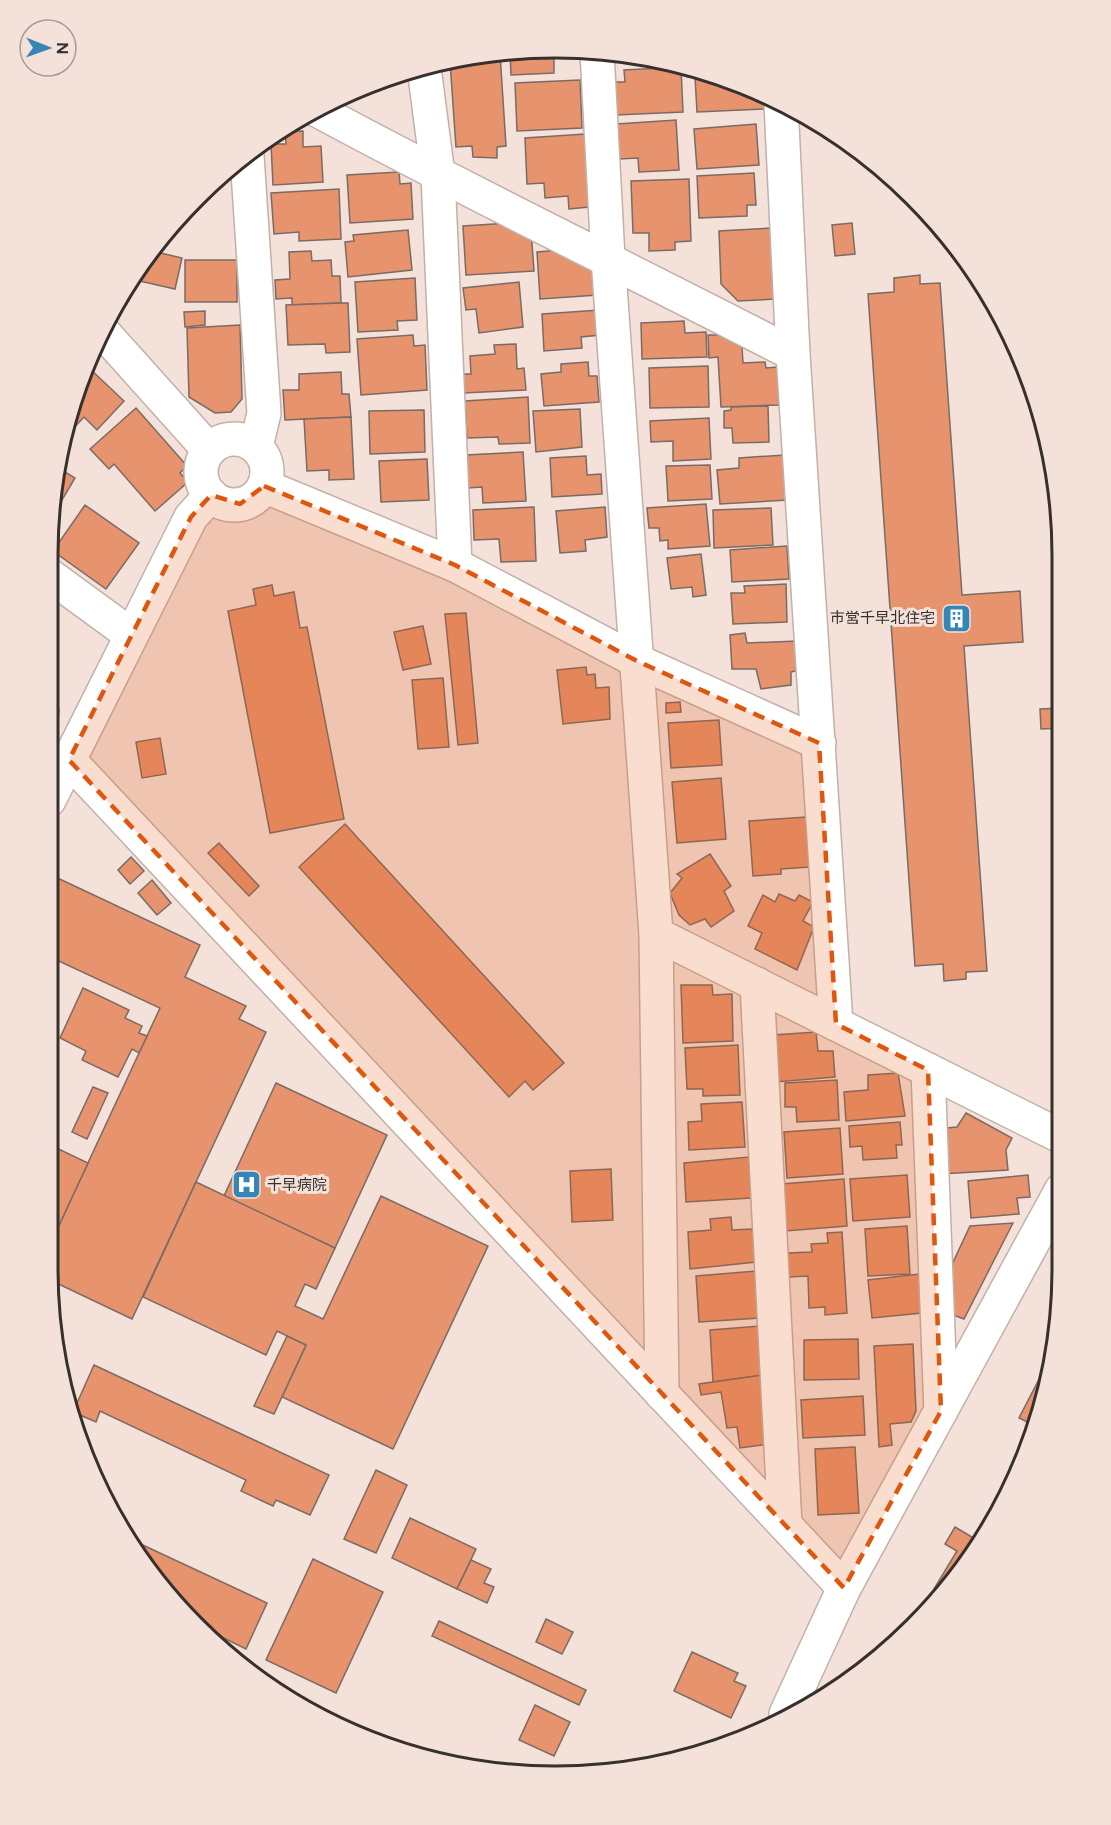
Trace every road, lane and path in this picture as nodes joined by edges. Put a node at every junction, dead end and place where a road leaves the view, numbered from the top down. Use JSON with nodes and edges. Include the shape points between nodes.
{"nodes":[{"id":1,"x":597,"y":61,"type":"edge"},
{"id":2,"x":425,"y":76,"type":"edge"},
{"id":3,"x":781,"y":113,"type":"edge"},
{"id":4,"x":326,"y":115,"type":"edge"},
{"id":5,"x":248,"y":166,"type":"edge"},
{"id":6,"x":438,"y":175,"type":"junction"},
{"id":7,"x":608,"y":258,"type":"junction"},
{"id":8,"x":109,"y":338,"type":"edge"},
{"id":9,"x":793,"y":354,"type":"junction"},
{"id":10,"x":256,"y":447,"type":"junction"},
{"id":11,"x":209,"y":450,"type":"junction"},
{"id":12,"x":264,"y":486,"type":"junction"},
{"id":13,"x":211,"y":495,"type":"junction"},
{"id":14,"x":455,"y":565,"type":"junction"},
{"id":15,"x":58,"y":582,"type":"edge"},
{"id":16,"x":131,"y":635,"type":"junction"},
{"id":17,"x":637,"y":661,"type":"junction"},
{"id":18,"x":819,"y":743,"type":"junction"},
{"id":19,"x":69,"y":760,"type":"junction"},
{"id":20,"x":58,"y":782,"type":"edge"},
{"id":21,"x":656,"y":934,"type":"junction"},
{"id":22,"x":757,"y":984,"type":"junction"},
{"id":23,"x":836,"y":1024,"type":"junction"},
{"id":24,"x":928,"y":1070,"type":"junction"},
{"id":25,"x":1052,"y":1132,"type":"edge"},
{"id":26,"x":1052,"y":1208,"type":"edge"},
{"id":27,"x":662,"y":1394,"type":"junction"},
{"id":28,"x":940,"y":1411,"type":"junction"},
{"id":29,"x":785,"y":1525,"type":"junction"},
{"id":30,"x":844,"y":1588,"type":"junction"},
{"id":31,"x":789,"y":1708,"type":"edge"}],
"edges":[{"from":1,"to":7,"type":"street"},
{"from":2,"to":6,"type":"street"},
{"from":3,"to":9,"type":"street"},
{"from":4,"to":6,"type":"street"},
{"from":5,"to":10,"type":"street","via":[[264,413]]},
{"from":6,"to":7,"type":"street"},
{"from":6,"to":14,"type":"street"},
{"from":7,"to":9,"type":"street"},
{"from":7,"to":17,"type":"street"},
{"from":8,"to":11,"type":"street"},
{"from":9,"to":18,"type":"street"},
{"from":10,"to":11,"type":"street","via":[[237,439]]},
{"from":10,"to":12,"type":"street","via":[[266,466]]},
{"from":11,"to":13,"type":"street","via":[[202,478]]},
{"from":12,"to":13,"type":"street","via":[[258,495],[240,504],[220,501]]},
{"from":12,"to":14,"type":"street"},
{"from":13,"to":16,"type":"street","via":[[191,517]]},
{"from":14,"to":17,"type":"street"},
{"from":15,"to":16,"type":"street"},
{"from":16,"to":19,"type":"street"},
{"from":17,"to":18,"type":"street"},
{"from":17,"to":21,"type":"street"},
{"from":18,"to":23,"type":"street"},
{"from":19,"to":20,"type":"street"},
{"from":19,"to":27,"type":"street"},
{"from":21,"to":22,"type":"street"},
{"from":21,"to":27,"type":"street"},
{"from":22,"to":23,"type":"street"},
{"from":22,"to":29,"type":"street"},
{"from":23,"to":24,"type":"street"},
{"from":24,"to":25,"type":"street"},
{"from":24,"to":28,"type":"street"},
{"from":26,"to":28,"type":"street"},
{"from":27,"to":29,"type":"street"},
{"from":28,"to":30,"type":"street"},
{"from":29,"to":30,"type":"street"},
{"from":30,"to":31,"type":"street"}]}
